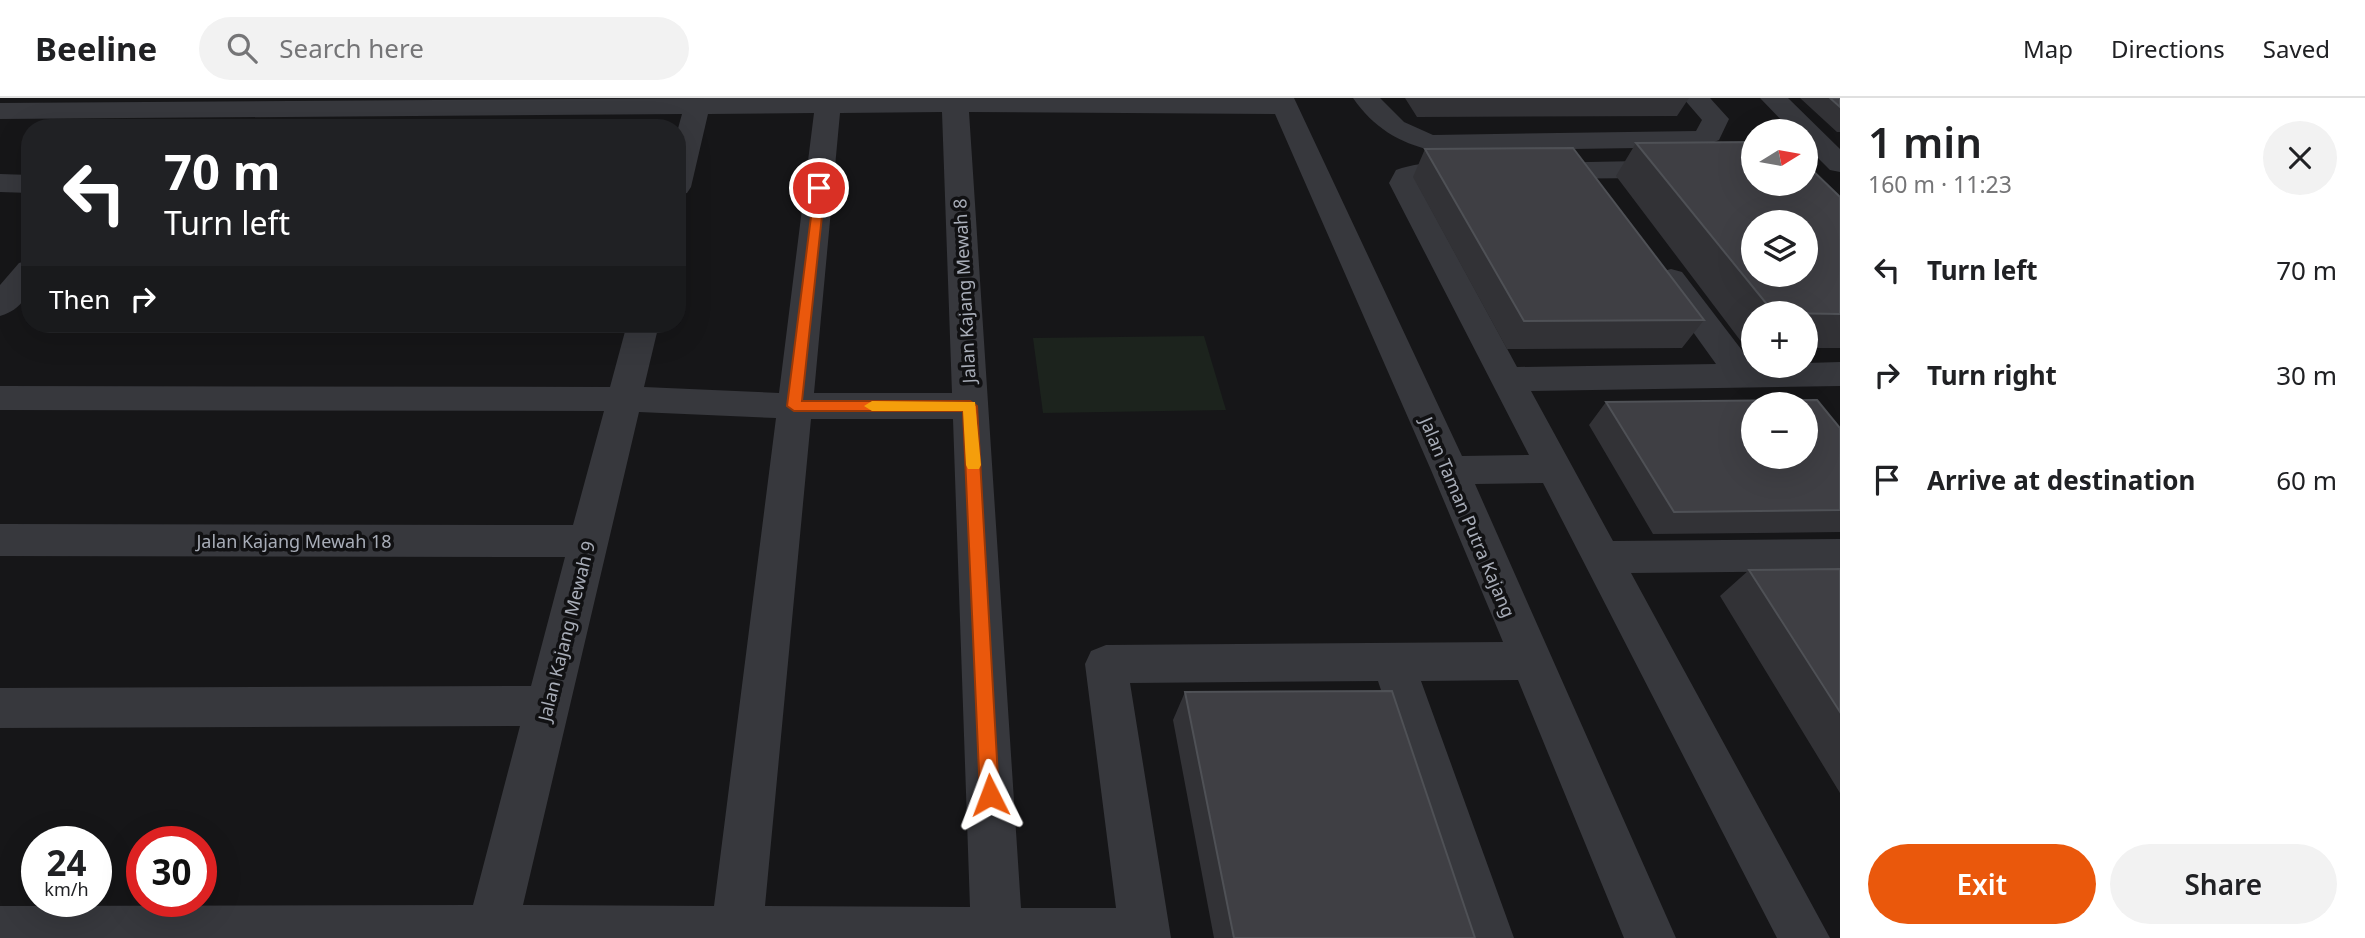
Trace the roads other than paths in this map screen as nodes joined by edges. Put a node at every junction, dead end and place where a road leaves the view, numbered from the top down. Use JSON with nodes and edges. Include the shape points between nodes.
{"nodes":[{"id":1,"x":1366,"y":98,"type":"edge"},
{"id":2,"x":1696,"y":98,"type":"edge"},
{"id":3,"x":1773,"y":98,"type":"edge"},
{"id":4,"x":1283,"y":102,"type":"edge"},
{"id":5,"x":549,"y":103,"type":"edge"},
{"id":6,"x":955,"y":104,"type":"junction"},
{"id":7,"x":697,"y":106,"type":"junction"},
{"id":8,"x":828,"y":106,"type":"junction"},
{"id":9,"x":0,"y":111,"type":"edge"},
{"id":10,"x":162,"y":119,"type":"edge"},
{"id":11,"x":1827,"y":138,"type":"edge"},
{"id":12,"x":686,"y":150,"type":"edge"},
{"id":13,"x":1840,"y":164,"type":"edge"},
{"id":14,"x":1741,"y":169,"type":"edge"},
{"id":15,"x":1591,"y":171,"type":"junction"},
{"id":16,"x":0,"y":183,"type":"edge"},
{"id":17,"x":21,"y":184,"type":"edge"},
{"id":18,"x":1615,"y":203,"type":"edge"},
{"id":19,"x":1655,"y":257,"type":"edge"},
{"id":20,"x":20,"y":278,"type":"edge"},
{"id":21,"x":0,"y":305,"type":"edge"},
{"id":22,"x":641,"y":333,"type":"edge"},
{"id":23,"x":1741,"y":373,"type":"edge"},
{"id":24,"x":1818,"y":374,"type":"edge"},
{"id":25,"x":1840,"y":374,"type":"edge"},
{"id":26,"x":1741,"y":376,"type":"edge"},
{"id":27,"x":1507,"y":379,"type":"junction"},
{"id":28,"x":0,"y":398,"type":"edge"},
{"id":29,"x":624,"y":399,"type":"junction"},
{"id":30,"x":794,"y":406,"type":"junction"},
{"id":31,"x":970,"y":406,"type":"junction"},
{"id":32,"x":1555,"y":469,"type":"junction"},
{"id":33,"x":1450,"y":470,"type":"junction"},
{"id":34,"x":0,"y":540,"type":"edge"},
{"id":35,"x":589,"y":541,"type":"junction"},
{"id":36,"x":1840,"y":555,"type":"edge"},
{"id":37,"x":1602,"y":557,"type":"junction"},
{"id":38,"x":1530,"y":661,"type":"junction"},
{"id":39,"x":1393,"y":662,"type":"junction"},
{"id":40,"x":547,"y":706,"type":"junction"},
{"id":41,"x":0,"y":708,"type":"edge"},
{"id":42,"x":0,"y":932,"type":"edge"},
{"id":43,"x":491,"y":934,"type":"edge"},
{"id":44,"x":737,"y":935,"type":"edge"},
{"id":45,"x":997,"y":936,"type":"edge"},
{"id":46,"x":1145,"y":936,"type":"edge"},
{"id":47,"x":1489,"y":938,"type":"edge"},
{"id":48,"x":1650,"y":938,"type":"edge"},
{"id":49,"x":1804,"y":938,"type":"edge"}],
"edges":[{"from":1,"to":2,"type":"street","via":[[1395,131],[1433,143],[1702,139],[1716,119]]},
{"from":3,"to":11,"type":"street"},
{"from":4,"to":6,"type":"street"},
{"from":4,"to":33,"type":"street","name":"Jalan Taman Putra Kajang"},
{"from":5,"to":7,"type":"street"},
{"from":5,"to":10,"type":"street"},
{"from":6,"to":8,"type":"street"},
{"from":6,"to":31,"type":"street","name":"Jalan Kajang Mewah 8"},
{"from":7,"to":8,"type":"street"},
{"from":7,"to":12,"type":"street"},
{"from":8,"to":30,"type":"street"},
{"from":9,"to":10,"type":"street"},
{"from":11,"to":13,"type":"street"},
{"from":14,"to":15,"type":"street"},
{"from":15,"to":18,"type":"street"},
{"from":15,"to":27,"type":"street","via":[[1418,172],[1406,176],[1403,183]]},
{"from":16,"to":17,"type":"street"},
{"from":19,"to":23,"type":"street"},
{"from":20,"to":21,"type":"street"},
{"from":22,"to":29,"type":"street","name":"Jalan Kajang Mewah 9"},
{"from":24,"to":25,"type":"street"},
{"from":26,"to":27,"type":"street"},
{"from":27,"to":32,"type":"street"},
{"from":28,"to":29,"type":"street"},
{"from":29,"to":30,"type":"street"},
{"from":29,"to":35,"type":"street","name":"Jalan Kajang Mewah 9"},
{"from":30,"to":31,"type":"street"},
{"from":30,"to":44,"type":"street"},
{"from":31,"to":45,"type":"street","name":"Jalan Kajang Mewah 8"},
{"from":32,"to":33,"type":"street"},
{"from":32,"to":37,"type":"street"},
{"from":33,"to":38,"type":"street","name":"Jalan Taman Putra Kajang"},
{"from":34,"to":35,"type":"street","name":"Jalan Kajang Mewah 18"},
{"from":35,"to":40,"type":"street","name":"Jalan Kajang Mewah 9"},
{"from":36,"to":37,"type":"street"},
{"from":37,"to":49,"type":"street"},
{"from":38,"to":39,"type":"street"},
{"from":38,"to":48,"type":"street","name":"Jalan Taman Putra Kajang"},
{"from":39,"to":46,"type":"street","via":[[1106,664]]},
{"from":39,"to":47,"type":"street"},
{"from":40,"to":41,"type":"street"},
{"from":40,"to":43,"type":"street","name":"Jalan Kajang Mewah 9"},
{"from":42,"to":43,"type":"street"},
{"from":43,"to":44,"type":"street"},
{"from":44,"to":45,"type":"street"},
{"from":45,"to":46,"type":"street"}]}
